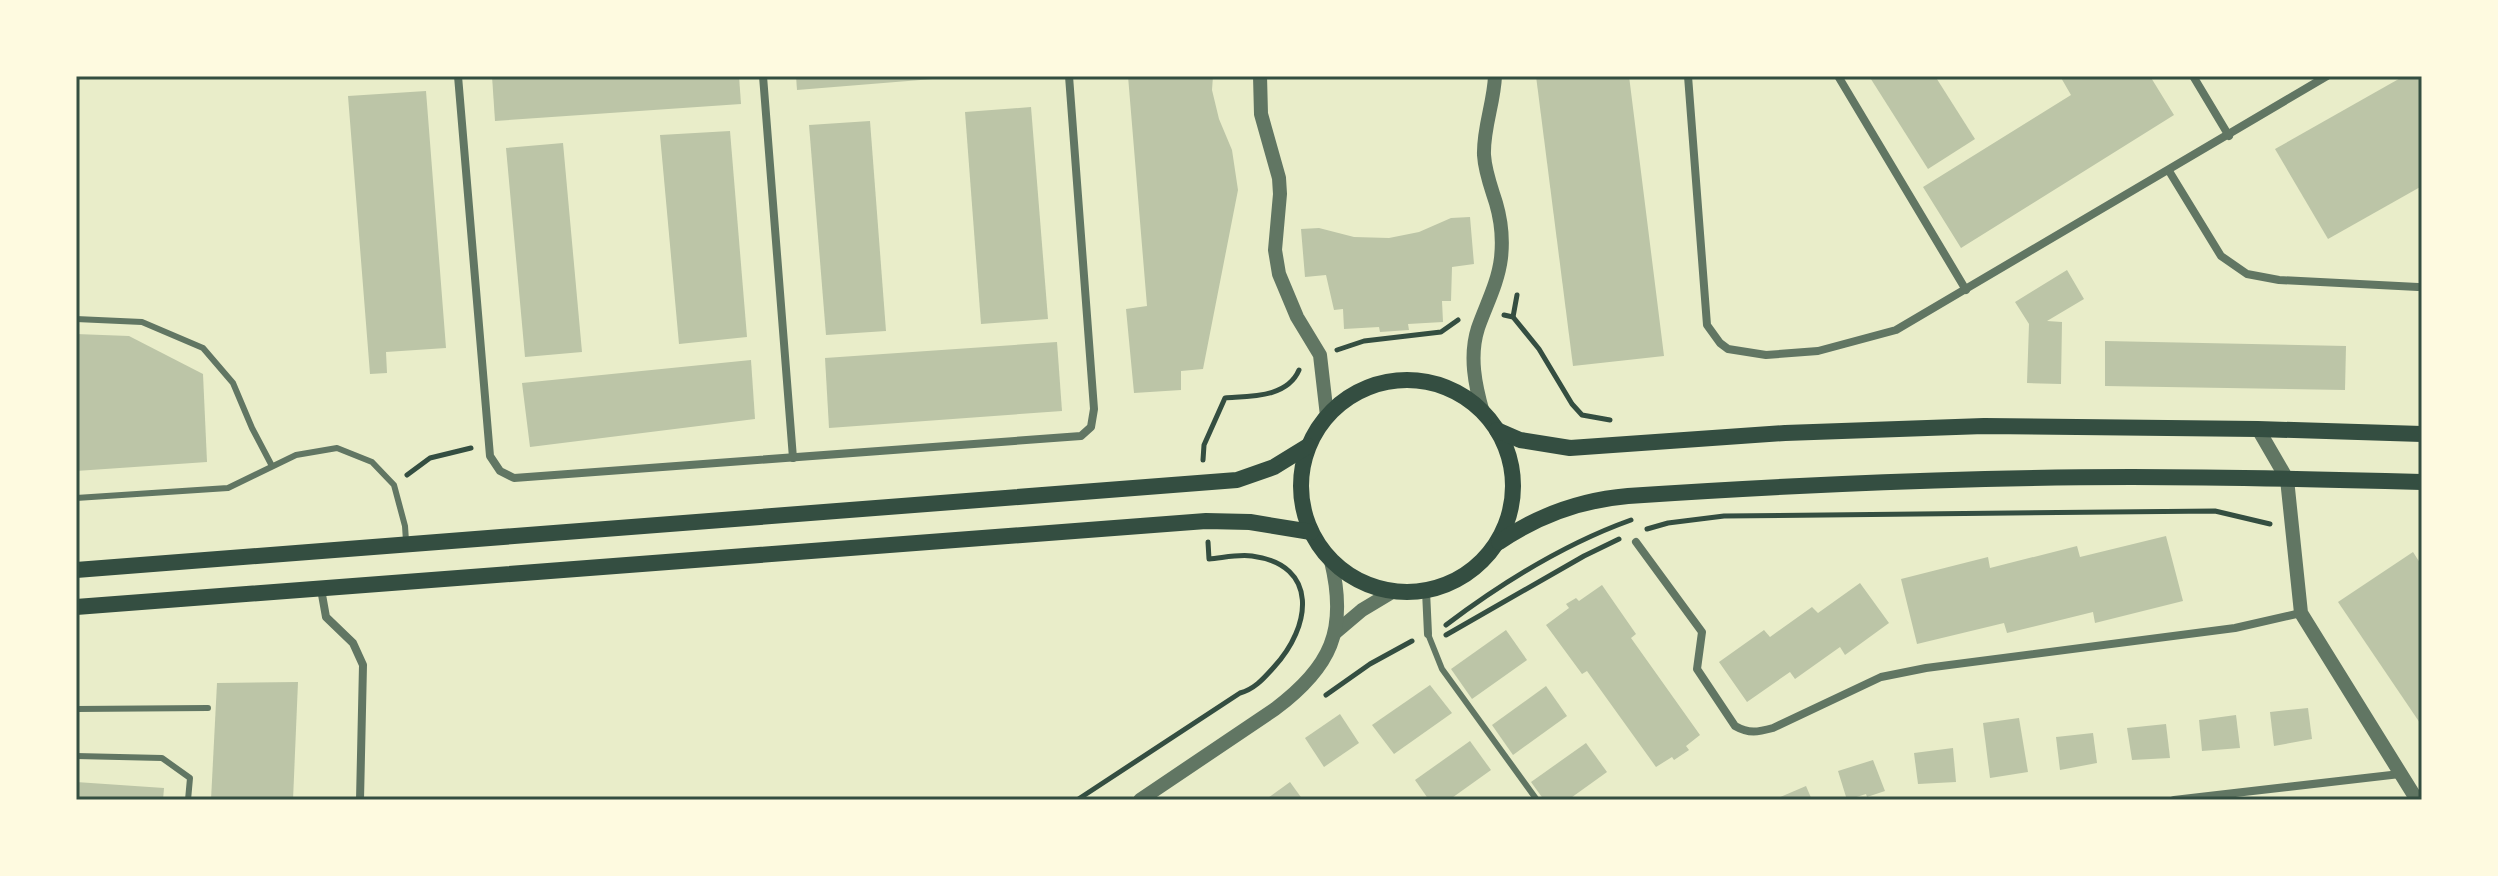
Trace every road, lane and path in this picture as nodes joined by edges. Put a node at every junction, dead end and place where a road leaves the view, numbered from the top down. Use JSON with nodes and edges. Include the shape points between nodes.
{"nodes":[{"id":1,"x":458,"y":76,"type":"edge"},
{"id":2,"x":763,"y":76,"type":"edge"},
{"id":3,"x":1069,"y":76,"type":"edge"},
{"id":4,"x":1260,"y":76,"type":"edge"},
{"id":5,"x":1495,"y":76,"type":"edge"},
{"id":6,"x":1688,"y":76,"type":"edge"},
{"id":7,"x":1838,"y":76,"type":"edge"},
{"id":8,"x":2193,"y":76,"type":"edge"},
{"id":9,"x":2327,"y":76,"type":"edge"},
{"id":10,"x":2229,"y":136,"type":"junction"},
{"id":11,"x":2169,"y":171,"type":"junction"},
{"id":12,"x":2418,"y":287,"type":"dead end"},
{"id":13,"x":1966,"y":290,"type":"junction"},
{"id":14,"x":1486,"y":309,"type":"junction"},
{"id":15,"x":76,"y":319,"type":"edge"},
{"id":16,"x":1320,"y":355,"type":"junction"},
{"id":17,"x":1483,"y":413,"type":"junction"},
{"id":18,"x":1327,"y":416,"type":"junction"},
{"id":19,"x":1616,"y":420,"type":"dead end"},
{"id":20,"x":2258,"y":429,"type":"junction"},
{"id":21,"x":1497,"y":430,"type":"junction"},
{"id":22,"x":2422,"y":434,"type":"edge"},
{"id":23,"x":490,"y":444,"type":"junction"},
{"id":24,"x":1308,"y":446,"type":"junction"},
{"id":25,"x":793,"y":458,"type":"junction"},
{"id":26,"x":272,"y":466,"type":"junction"},
{"id":27,"x":1203,"y":472,"type":"dead end"},
{"id":28,"x":2287,"y":479,"type":"junction"},
{"id":29,"x":2422,"y":482,"type":"edge"},
{"id":30,"x":394,"y":485,"type":"junction"},
{"id":31,"x":76,"y":498,"type":"edge"},
{"id":32,"x":1644,"y":516,"type":"dead end"},
{"id":33,"x":2291,"y":529,"type":"junction"},
{"id":34,"x":1644,"y":530,"type":"dead end"},
{"id":35,"x":1311,"y":532,"type":"junction"},
{"id":36,"x":1207,"y":535,"type":"dead end"},
{"id":37,"x":1627,"y":535,"type":"dead end"},
{"id":38,"x":1499,"y":542,"type":"junction"},
{"id":39,"x":1636,"y":542,"type":"dead end"},
{"id":40,"x":407,"y":545,"type":"junction"},
{"id":41,"x":1331,"y":561,"type":"junction"},
{"id":42,"x":76,"y":570,"type":"edge"},
{"id":43,"x":321,"y":589,"type":"junction"},
{"id":44,"x":1426,"y":591,"type":"junction"},
{"id":45,"x":1392,"y":592,"type":"junction"},
{"id":46,"x":76,"y":607,"type":"edge"},
{"id":47,"x":2301,"y":613,"type":"junction"},
{"id":48,"x":1336,"y":632,"type":"junction"},
{"id":49,"x":1430,"y":639,"type":"junction"},
{"id":50,"x":1318,"y":700,"type":"dead end"},
{"id":51,"x":208,"y":708,"type":"dead end"},
{"id":52,"x":76,"y":709,"type":"edge"},
{"id":53,"x":76,"y":756,"type":"edge"},
{"id":54,"x":2400,"y":774,"type":"junction"},
{"id":55,"x":188,"y":800,"type":"edge"},
{"id":56,"x":360,"y":800,"type":"edge"},
{"id":57,"x":1077,"y":800,"type":"edge"},
{"id":58,"x":1140,"y":800,"type":"edge"},
{"id":59,"x":1537,"y":800,"type":"edge"},
{"id":60,"x":2174,"y":800,"type":"edge"},
{"id":61,"x":2417,"y":800,"type":"edge"}],
"edges":[{"from":1,"to":23,"type":"street"},
{"from":2,"to":25,"type":"street"},
{"from":3,"to":25,"type":"street","via":[[1094,409],[1091,427],[1081,436]]},
{"from":4,"to":16,"type":"street","via":[[1261,114],[1279,178],[1279,274]]},
{"from":5,"to":14,"type":"street","via":[[1484,156],[1501,230],[1501,259]]},
{"from":6,"to":13,"type":"street","via":[[1707,325],[1720,343],[1766,355],[1818,351],[1896,330]]},
{"from":7,"to":13,"type":"street"},
{"from":8,"to":10,"type":"street"},
{"from":9,"to":10,"type":"street"},
{"from":10,"to":11,"type":"street"},
{"from":11,"to":12,"type":"street","via":[[2221,256],[2247,274]]},
{"from":11,"to":13,"type":"street"},
{"from":14,"to":16,"type":"path","via":[[1471,311],[1441,332],[1364,341]]},
{"from":14,"to":17,"type":"street","via":[[1473,369]]},
{"from":14,"to":19,"type":"path","via":[[1513,317],[1582,415]]},
{"from":15,"to":26,"type":"lane","via":[[142,322],[203,348],[233,383]]},
{"from":16,"to":18,"type":"street"},
{"from":16,"to":27,"type":"path","via":[[1301,362],[1296,376],[1281,389],[1225,398],[1204,445]]},
{"from":17,"to":18,"type":"main road","via":[[1448,388],[1416,379],[1383,382],[1352,394]]},
{"from":17,"to":21,"type":"main road"},
{"from":18,"to":24,"type":"main road"},
{"from":20,"to":21,"type":"main road","via":[[1984,426],[1570,448],[1520,440]]},
{"from":20,"to":22,"type":"main road"},
{"from":20,"to":28,"type":"street"},
{"from":21,"to":38,"type":"main road","via":[[1514,481]]},
{"from":23,"to":25,"type":"street","via":[[490,456],[500,471],[514,478]]},
{"from":23,"to":30,"type":"path","via":[[430,458]]},
{"from":24,"to":35,"type":"main road","via":[[1301,498]]},
{"from":24,"to":40,"type":"main road","via":[[1274,467],[1237,480]]},
{"from":26,"to":30,"type":"lane","via":[[296,455],[337,448],[372,462]]},
{"from":26,"to":31,"type":"lane","via":[[228,488]]},
{"from":28,"to":29,"type":"main road"},
{"from":28,"to":33,"type":"street"},
{"from":28,"to":38,"type":"main road","via":[[1988,479],[1628,496],[1562,509]]},
{"from":30,"to":40,"type":"lane"},
{"from":32,"to":49,"type":"path","via":[[1551,556],[1488,593]]},
{"from":33,"to":34,"type":"path","via":[[2215,511],[1724,516]]},
{"from":33,"to":47,"type":"street"},
{"from":35,"to":41,"type":"main road"},
{"from":35,"to":43,"type":"main road","via":[[1206,521]]},
{"from":36,"to":57,"type":"path","via":[[1209,559],[1250,555],[1288,571],[1303,597],[1304,613],[1292,644],[1250,690]]},
{"from":37,"to":49,"type":"path"},
{"from":38,"to":44,"type":"main road","via":[[1475,569]]},
{"from":39,"to":47,"type":"street","via":[[1702,632],[1697,669],[1735,726],[1744,731],[1773,728],[1881,677],[2235,628]]},
{"from":40,"to":42,"type":"main road"},
{"from":41,"to":45,"type":"main road","via":[[1358,581]]},
{"from":41,"to":48,"type":"street"},
{"from":43,"to":46,"type":"main road"},
{"from":43,"to":56,"type":"street","via":[[326,617],[353,643],[363,665]]},
{"from":44,"to":45,"type":"main road"},
{"from":44,"to":49,"type":"street"},
{"from":45,"to":48,"type":"street"},
{"from":47,"to":54,"type":"street"},
{"from":48,"to":58,"type":"street","via":[[1326,655],[1295,694]]},
{"from":49,"to":50,"type":"path","via":[[1404,643]]},
{"from":49,"to":59,"type":"lane","via":[[1442,669]]},
{"from":51,"to":52,"type":"lane"},
{"from":53,"to":55,"type":"lane","via":[[162,758],[190,778]]},
{"from":54,"to":60,"type":"street"},
{"from":54,"to":61,"type":"street"}]}
